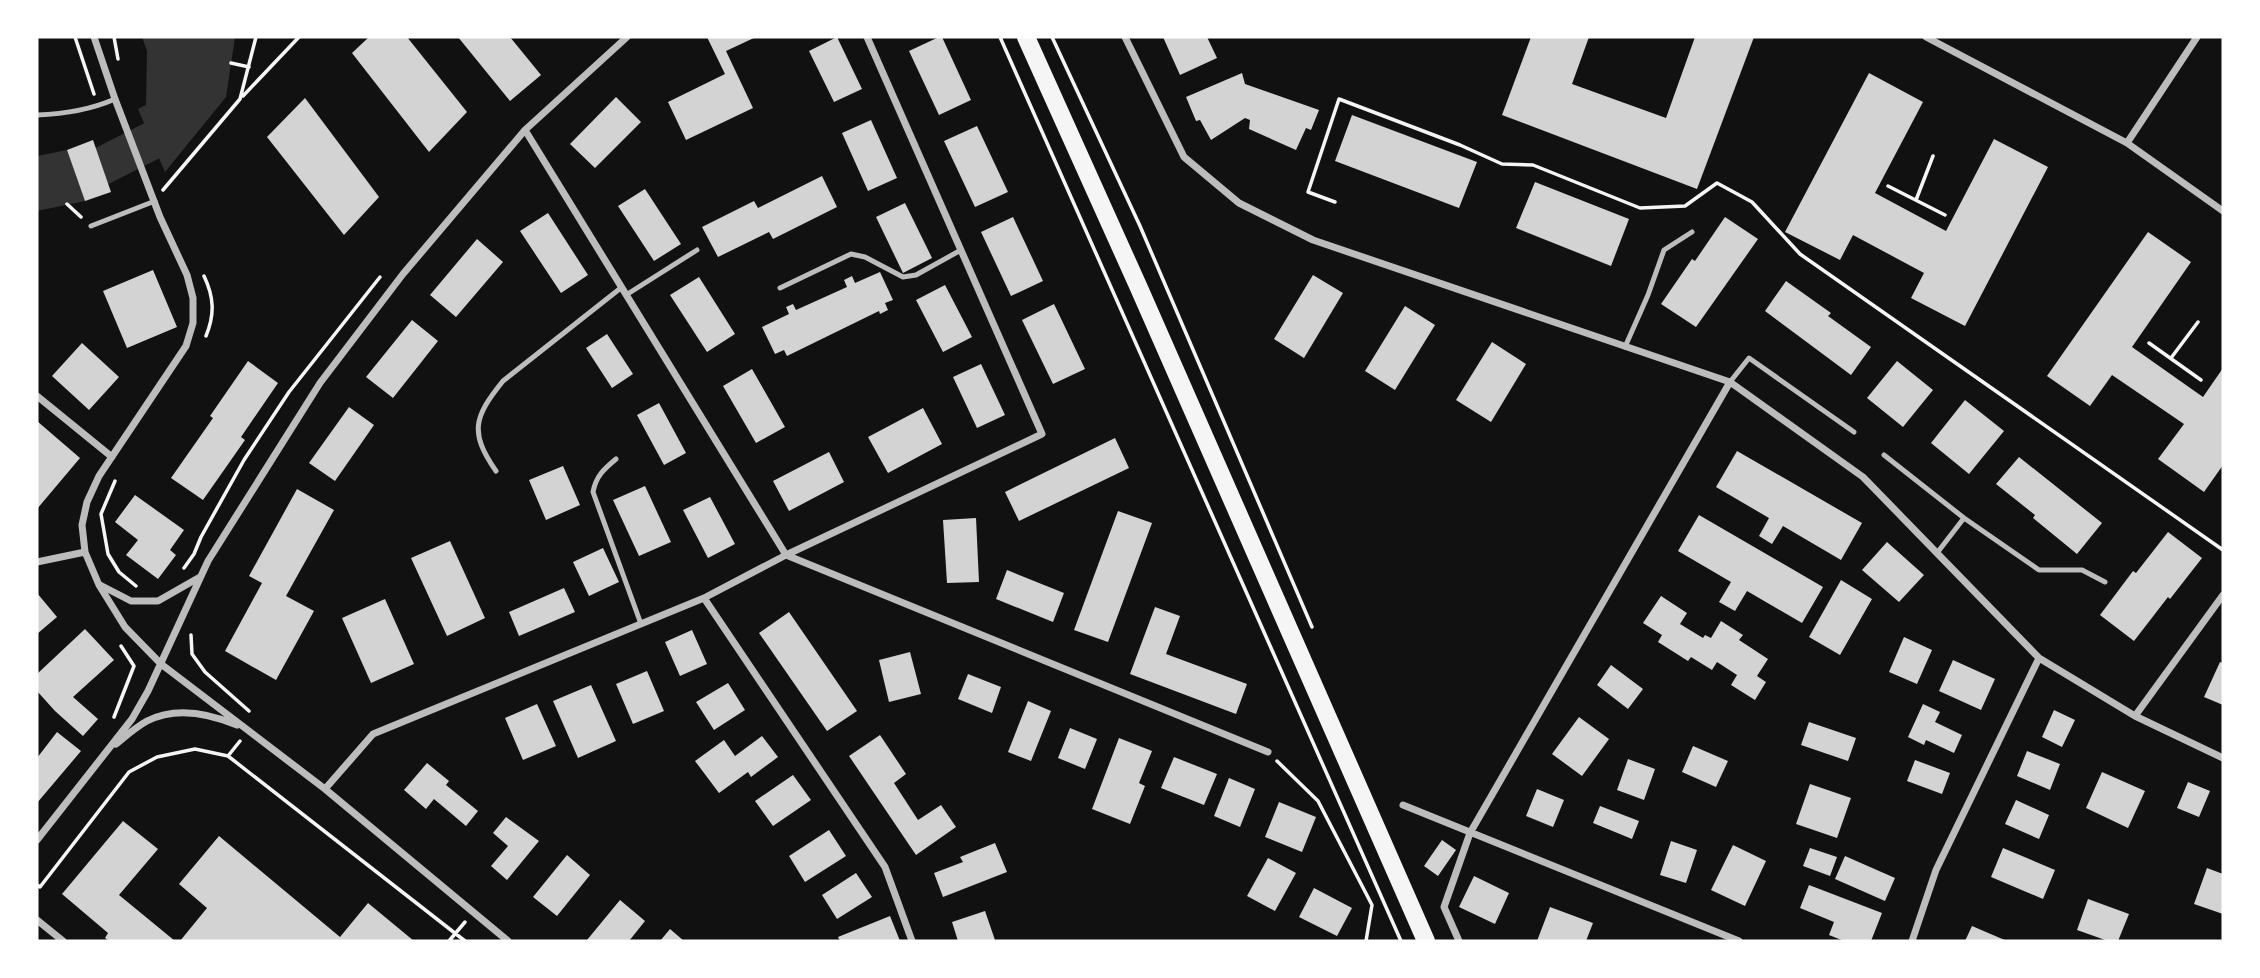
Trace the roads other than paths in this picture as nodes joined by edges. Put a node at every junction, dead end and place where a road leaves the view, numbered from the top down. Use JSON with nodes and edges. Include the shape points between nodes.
{"nodes":[{"id":1,"x":94,"y":37,"type":"edge"},
{"id":2,"x":627,"y":37,"type":"edge"},
{"id":3,"x":867,"y":37,"type":"edge"},
{"id":4,"x":1026,"y":37,"type":"edge"},
{"id":5,"x":1125,"y":37,"type":"edge"},
{"id":6,"x":1926,"y":37,"type":"edge"},
{"id":7,"x":2197,"y":37,"type":"edge"},
{"id":8,"x":115,"y":99,"type":"junction"},
{"id":9,"x":37,"y":115,"type":"edge"},
{"id":10,"x":526,"y":130,"type":"junction"},
{"id":11,"x":2127,"y":143,"type":"junction"},
{"id":12,"x":155,"y":201,"type":"junction"},
{"id":13,"x":2223,"y":211,"type":"edge"},
{"id":14,"x":91,"y":226,"type":"road end"},
{"id":15,"x":1692,"y":232,"type":"dead end"},
{"id":16,"x":697,"y":250,"type":"dead end"},
{"id":17,"x":961,"y":250,"type":"junction"},
{"id":18,"x":780,"y":288,"type":"dead end"},
{"id":19,"x":624,"y":291,"type":"junction"},
{"id":20,"x":1625,"y":346,"type":"junction"},
{"id":21,"x":1730,"y":382,"type":"junction"},
{"id":22,"x":37,"y":396,"type":"edge"},
{"id":23,"x":1854,"y":432,"type":"dead end"},
{"id":24,"x":1884,"y":456,"type":"dead end"},
{"id":25,"x":112,"y":457,"type":"junction"},
{"id":26,"x":616,"y":459,"type":"dead end"},
{"id":27,"x":496,"y":471,"type":"dead end"},
{"id":28,"x":1965,"y":518,"type":"junction"},
{"id":29,"x":85,"y":552,"type":"junction"},
{"id":30,"x":1937,"y":553,"type":"junction"},
{"id":31,"x":786,"y":555,"type":"junction"},
{"id":32,"x":37,"y":562,"type":"edge"},
{"id":33,"x":201,"y":576,"type":"junction"},
{"id":34,"x":2105,"y":582,"type":"dead end"},
{"id":35,"x":99,"y":584,"type":"junction"},
{"id":36,"x":2223,"y":595,"type":"edge"},
{"id":37,"x":704,"y":598,"type":"junction"},
{"id":38,"x":641,"y":624,"type":"junction"},
{"id":39,"x":2039,"y":659,"type":"junction"},
{"id":40,"x":161,"y":664,"type":"junction"},
{"id":41,"x":2135,"y":716,"type":"junction"},
{"id":42,"x":248,"y":730,"type":"junction"},
{"id":43,"x":107,"y":751,"type":"junction"},
{"id":44,"x":1268,"y":752,"type":"road end"},
{"id":45,"x":2223,"y":758,"type":"edge"},
{"id":46,"x":325,"y":789,"type":"junction"},
{"id":47,"x":1403,"y":805,"type":"dead end"},
{"id":48,"x":1470,"y":833,"type":"junction"},
{"id":49,"x":37,"y":840,"type":"edge"},
{"id":50,"x":37,"y":920,"type":"edge"},
{"id":51,"x":63,"y":941,"type":"edge"},
{"id":52,"x":508,"y":941,"type":"edge"},
{"id":53,"x":912,"y":941,"type":"edge"},
{"id":54,"x":1426,"y":941,"type":"edge"},
{"id":55,"x":1458,"y":941,"type":"edge"},
{"id":56,"x":1739,"y":941,"type":"edge"},
{"id":57,"x":1912,"y":941,"type":"edge"}],
"edges":[{"from":1,"to":8,"type":"street"},
{"from":2,"to":10,"type":"street"},
{"from":3,"to":17,"type":"street"},
{"from":4,"to":54,"type":"main road"},
{"from":5,"to":20,"type":"street","via":[[1184,157],[1239,203],[1313,240]]},
{"from":6,"to":11,"type":"street"},
{"from":7,"to":11,"type":"street"},
{"from":8,"to":9,"type":"lane","via":[[98,107]]},
{"from":8,"to":12,"type":"street"},
{"from":10,"to":19,"type":"street"},
{"from":10,"to":33,"type":"street","via":[[403,274],[320,383]]},
{"from":11,"to":13,"type":"street"},
{"from":12,"to":14,"type":"lane"},
{"from":12,"to":25,"type":"street","via":[[187,275],[193,323],[186,346]]},
{"from":15,"to":20,"type":"lane","via":[[1664,250]]},
{"from":16,"to":19,"type":"lane"},
{"from":17,"to":18,"type":"lane","via":[[916,275],[903,277],[851,254]]},
{"from":17,"to":31,"type":"street","via":[[1042,434]]},
{"from":19,"to":27,"type":"lane","via":[[503,381],[488,400],[478,438]]},
{"from":19,"to":31,"type":"street"},
{"from":20,"to":21,"type":"street"},
{"from":21,"to":23,"type":"lane","via":[[1749,358]]},
{"from":21,"to":30,"type":"street","via":[[1864,477]]},
{"from":21,"to":48,"type":"street"},
{"from":22,"to":25,"type":"street"},
{"from":24,"to":28,"type":"lane"},
{"from":25,"to":29,"type":"street","via":[[87,502],[82,525]]},
{"from":26,"to":38,"type":"lane","via":[[595,481],[593,492]]},
{"from":28,"to":30,"type":"lane"},
{"from":28,"to":34,"type":"lane","via":[[2039,570],[2082,570]]},
{"from":29,"to":32,"type":"street"},
{"from":29,"to":35,"type":"street"},
{"from":30,"to":39,"type":"street"},
{"from":31,"to":37,"type":"street"},
{"from":31,"to":44,"type":"street"},
{"from":33,"to":35,"type":"street","via":[[158,601],[131,601]]},
{"from":33,"to":40,"type":"street"},
{"from":35,"to":40,"type":"street","via":[[125,627]]},
{"from":36,"to":41,"type":"street"},
{"from":37,"to":38,"type":"street"},
{"from":37,"to":53,"type":"street","via":[[885,867]]},
{"from":38,"to":46,"type":"street","via":[[373,734]]},
{"from":39,"to":41,"type":"street"},
{"from":39,"to":57,"type":"street","via":[[1936,870]]},
{"from":40,"to":42,"type":"street"},
{"from":40,"to":43,"type":"street","via":[[132,719]]},
{"from":41,"to":45,"type":"street"},
{"from":42,"to":43,"type":"street","via":[[201,713],[165,713]]},
{"from":42,"to":46,"type":"street"},
{"from":43,"to":49,"type":"street"},
{"from":46,"to":52,"type":"street"},
{"from":47,"to":48,"type":"street"},
{"from":48,"to":55,"type":"street","via":[[1444,907]]},
{"from":48,"to":56,"type":"street"},
{"from":50,"to":51,"type":"street"}]}
